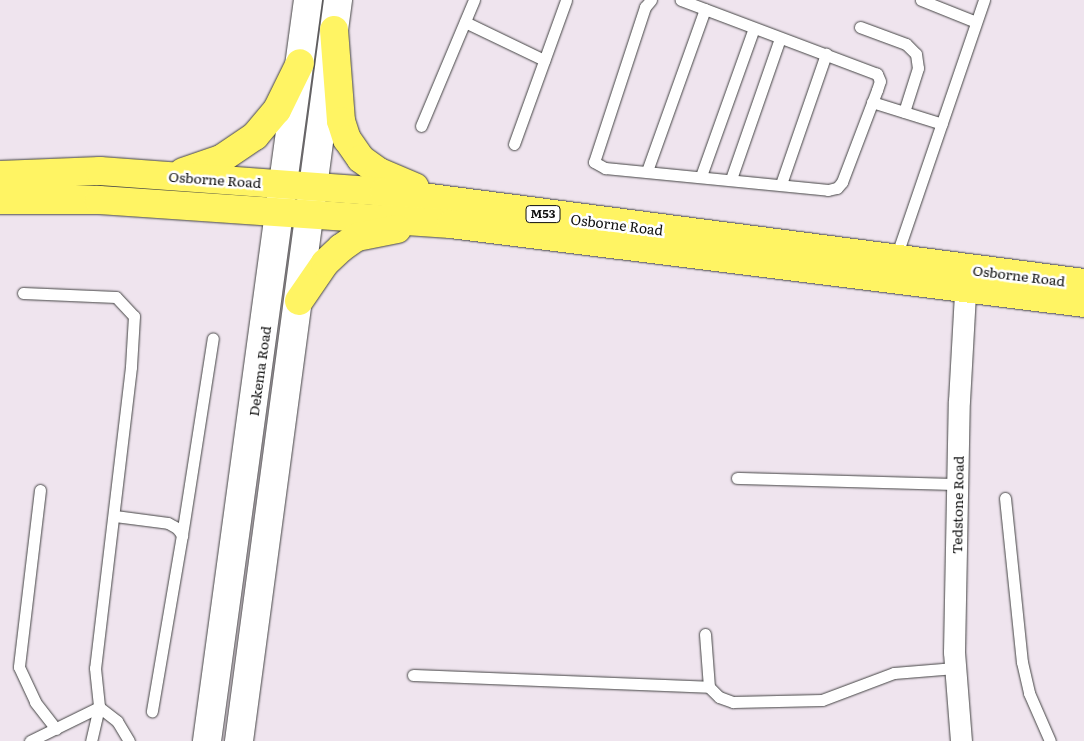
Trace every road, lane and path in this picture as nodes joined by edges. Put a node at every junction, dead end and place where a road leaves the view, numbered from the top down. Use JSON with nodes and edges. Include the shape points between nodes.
{"nodes":[{"id":1,"x":308,"y":0,"type":"edge"},
{"id":2,"x":338,"y":0,"type":"edge"},
{"id":3,"x":474,"y":0,"type":"edge"},
{"id":4,"x":566,"y":0,"type":"edge"},
{"id":5,"x":651,"y":0,"type":"edge"},
{"id":6,"x":681,"y":0,"type":"edge"},
{"id":7,"x":921,"y":0,"type":"edge"},
{"id":8,"x":984,"y":0,"type":"edge"},
{"id":9,"x":705,"y":9,"type":"junction"},
{"id":10,"x":465,"y":22,"type":"junction"},
{"id":11,"x":976,"y":22,"type":"junction"},
{"id":12,"x":860,"y":27,"type":"dead end"},
{"id":13,"x":754,"y":28,"type":"junction"},
{"id":14,"x":334,"y":30,"type":"junction"},
{"id":15,"x":780,"y":38,"type":"junction"},
{"id":16,"x":826,"y":54,"type":"junction"},
{"id":17,"x":544,"y":60,"type":"junction"},
{"id":18,"x":300,"y":63,"type":"junction"},
{"id":19,"x":872,"y":102,"type":"junction"},
{"id":20,"x":904,"y":112,"type":"junction"},
{"id":21,"x":942,"y":124,"type":"junction"},
{"id":22,"x":421,"y":126,"type":"dead end"},
{"id":23,"x":514,"y":144,"type":"dead end"},
{"id":24,"x":647,"y":171,"type":"junction"},
{"id":25,"x":0,"y":175,"type":"edge"},
{"id":26,"x":170,"y":176,"type":"junction"},
{"id":27,"x":700,"y":176,"type":"junction"},
{"id":28,"x":731,"y":178,"type":"junction"},
{"id":29,"x":285,"y":184,"type":"junction"},
{"id":30,"x":781,"y":184,"type":"junction"},
{"id":31,"x":315,"y":186,"type":"junction"},
{"id":32,"x":0,"y":200,"type":"edge"},
{"id":33,"x":281,"y":210,"type":"junction"},
{"id":34,"x":312,"y":213,"type":"junction"},
{"id":35,"x":453,"y":213,"type":"junction"},
{"id":36,"x":891,"y":270,"type":"junction"},
{"id":37,"x":966,"y":279,"type":"junction"},
{"id":38,"x":1084,"y":283,"type":"edge"},
{"id":39,"x":23,"y":293,"type":"dead end"},
{"id":40,"x":299,"y":301,"type":"junction"},
{"id":41,"x":1084,"y":303,"type":"edge"},
{"id":42,"x":214,"y":338,"type":"dead end"},
{"id":43,"x":737,"y":478,"type":"dead end"},
{"id":44,"x":957,"y":484,"type":"junction"},
{"id":45,"x":40,"y":490,"type":"dead end"},
{"id":46,"x":1005,"y":498,"type":"dead end"},
{"id":47,"x":115,"y":516,"type":"junction"},
{"id":48,"x":182,"y":535,"type":"junction"},
{"id":49,"x":705,"y":634,"type":"dead end"},
{"id":50,"x":955,"y":668,"type":"junction"},
{"id":51,"x":413,"y":674,"type":"dead end"},
{"id":52,"x":709,"y":687,"type":"junction"},
{"id":53,"x":99,"y":707,"type":"junction"},
{"id":54,"x":152,"y":711,"type":"dead end"},
{"id":55,"x":56,"y":728,"type":"junction"},
{"id":56,"x":30,"y":741,"type":"edge"},
{"id":57,"x":91,"y":741,"type":"edge"},
{"id":58,"x":129,"y":741,"type":"edge"},
{"id":59,"x":207,"y":741,"type":"edge"},
{"id":60,"x":240,"y":741,"type":"edge"},
{"id":61,"x":961,"y":741,"type":"edge"},
{"id":62,"x":1050,"y":741,"type":"edge"}],
"edges":[{"from":1,"to":18,"type":"street","name":"Dekema Road"},
{"from":2,"to":14,"type":"street"},
{"from":3,"to":10,"type":"lane"},
{"from":4,"to":17,"type":"lane"},
{"from":5,"to":24,"type":"lane","via":[[645,6],[594,162],[605,168]]},
{"from":6,"to":9,"type":"lane"},
{"from":7,"to":11,"type":"lane"},
{"from":8,"to":11,"type":"lane"},
{"from":9,"to":13,"type":"lane"},
{"from":9,"to":24,"type":"lane"},
{"from":10,"to":17,"type":"lane"},
{"from":10,"to":22,"type":"lane"},
{"from":11,"to":21,"type":"lane"},
{"from":12,"to":20,"type":"lane","via":[[906,44],[916,54],[918,68]]},
{"from":13,"to":15,"type":"lane"},
{"from":13,"to":27,"type":"lane"},
{"from":14,"to":31,"type":"street"},
{"from":14,"to":35,"type":"main road","via":[[341,121],[347,139],[361,158],[378,172]]},
{"from":15,"to":16,"type":"lane"},
{"from":15,"to":28,"type":"lane"},
{"from":16,"to":19,"type":"lane","via":[[877,74],[880,81]]},
{"from":16,"to":30,"type":"lane"},
{"from":17,"to":23,"type":"lane"},
{"from":18,"to":26,"type":"main road","via":[[278,110],[255,136],[221,159]]},
{"from":18,"to":29,"type":"street","name":"Dekema Road"},
{"from":19,"to":20,"type":"lane"},
{"from":19,"to":30,"type":"lane","via":[[842,182],[836,188],[828,190]]},
{"from":20,"to":21,"type":"lane"},
{"from":21,"to":36,"type":"lane"},
{"from":24,"to":27,"type":"lane"},
{"from":25,"to":26,"type":"main road","name":"Osborne Road","number":"M53","via":[[100,171]]},
{"from":26,"to":29,"type":"main road","name":"Osborne Road","number":"M53"},
{"from":27,"to":28,"type":"lane"},
{"from":28,"to":30,"type":"lane"},
{"from":29,"to":31,"type":"main road","name":"Osborne Road","number":"M53"},
{"from":29,"to":33,"type":"street","name":"Dekema Road"},
{"from":31,"to":34,"type":"street"},
{"from":31,"to":35,"type":"main road","name":"Osborne Road","number":"M53"},
{"from":32,"to":33,"type":"main road","name":"Osborne Road","number":"M53","via":[[99,200]]},
{"from":33,"to":34,"type":"main road","name":"Osborne Road","number":"M53"},
{"from":33,"to":59,"type":"street","name":"Dekema Road"},
{"from":34,"to":35,"type":"main road","name":"Osborne Road","number":"M53"},
{"from":34,"to":40,"type":"street"},
{"from":35,"to":36,"type":"main road","name":"Osborne Road","number":"M53"},
{"from":35,"to":40,"type":"main road","via":[[356,238],[324,264]]},
{"from":36,"to":37,"type":"main road","name":"Osborne Road","number":"M53"},
{"from":37,"to":38,"type":"main road","name":"Osborne Road","number":"M53"},
{"from":37,"to":41,"type":"main road","name":"Osborne Road","number":"M53"},
{"from":37,"to":44,"type":"street","name":"Tedstone Road"},
{"from":39,"to":47,"type":"lane","via":[[116,297],[134,316],[135,338]]},
{"from":40,"to":60,"type":"street"},
{"from":42,"to":48,"type":"lane"},
{"from":43,"to":44,"type":"lane"},
{"from":44,"to":50,"type":"street","name":"Tedstone Road"},
{"from":45,"to":55,"type":"lane","via":[[18,667],[35,702]]},
{"from":46,"to":62,"type":"lane","via":[[1022,662],[1029,693]]},
{"from":47,"to":48,"type":"lane","via":[[168,523]]},
{"from":47,"to":53,"type":"lane","via":[[95,668]]},
{"from":48,"to":54,"type":"lane"},
{"from":49,"to":52,"type":"lane"},
{"from":50,"to":52,"type":"lane","via":[[894,674],[838,696],[799,703],[733,702],[719,697]]},
{"from":50,"to":61,"type":"street","name":"Tedstone Road"},
{"from":51,"to":52,"type":"lane"},
{"from":53,"to":55,"type":"lane"},
{"from":53,"to":57,"type":"lane"},
{"from":53,"to":58,"type":"lane","via":[[117,721]]},
{"from":55,"to":56,"type":"lane"}]}
